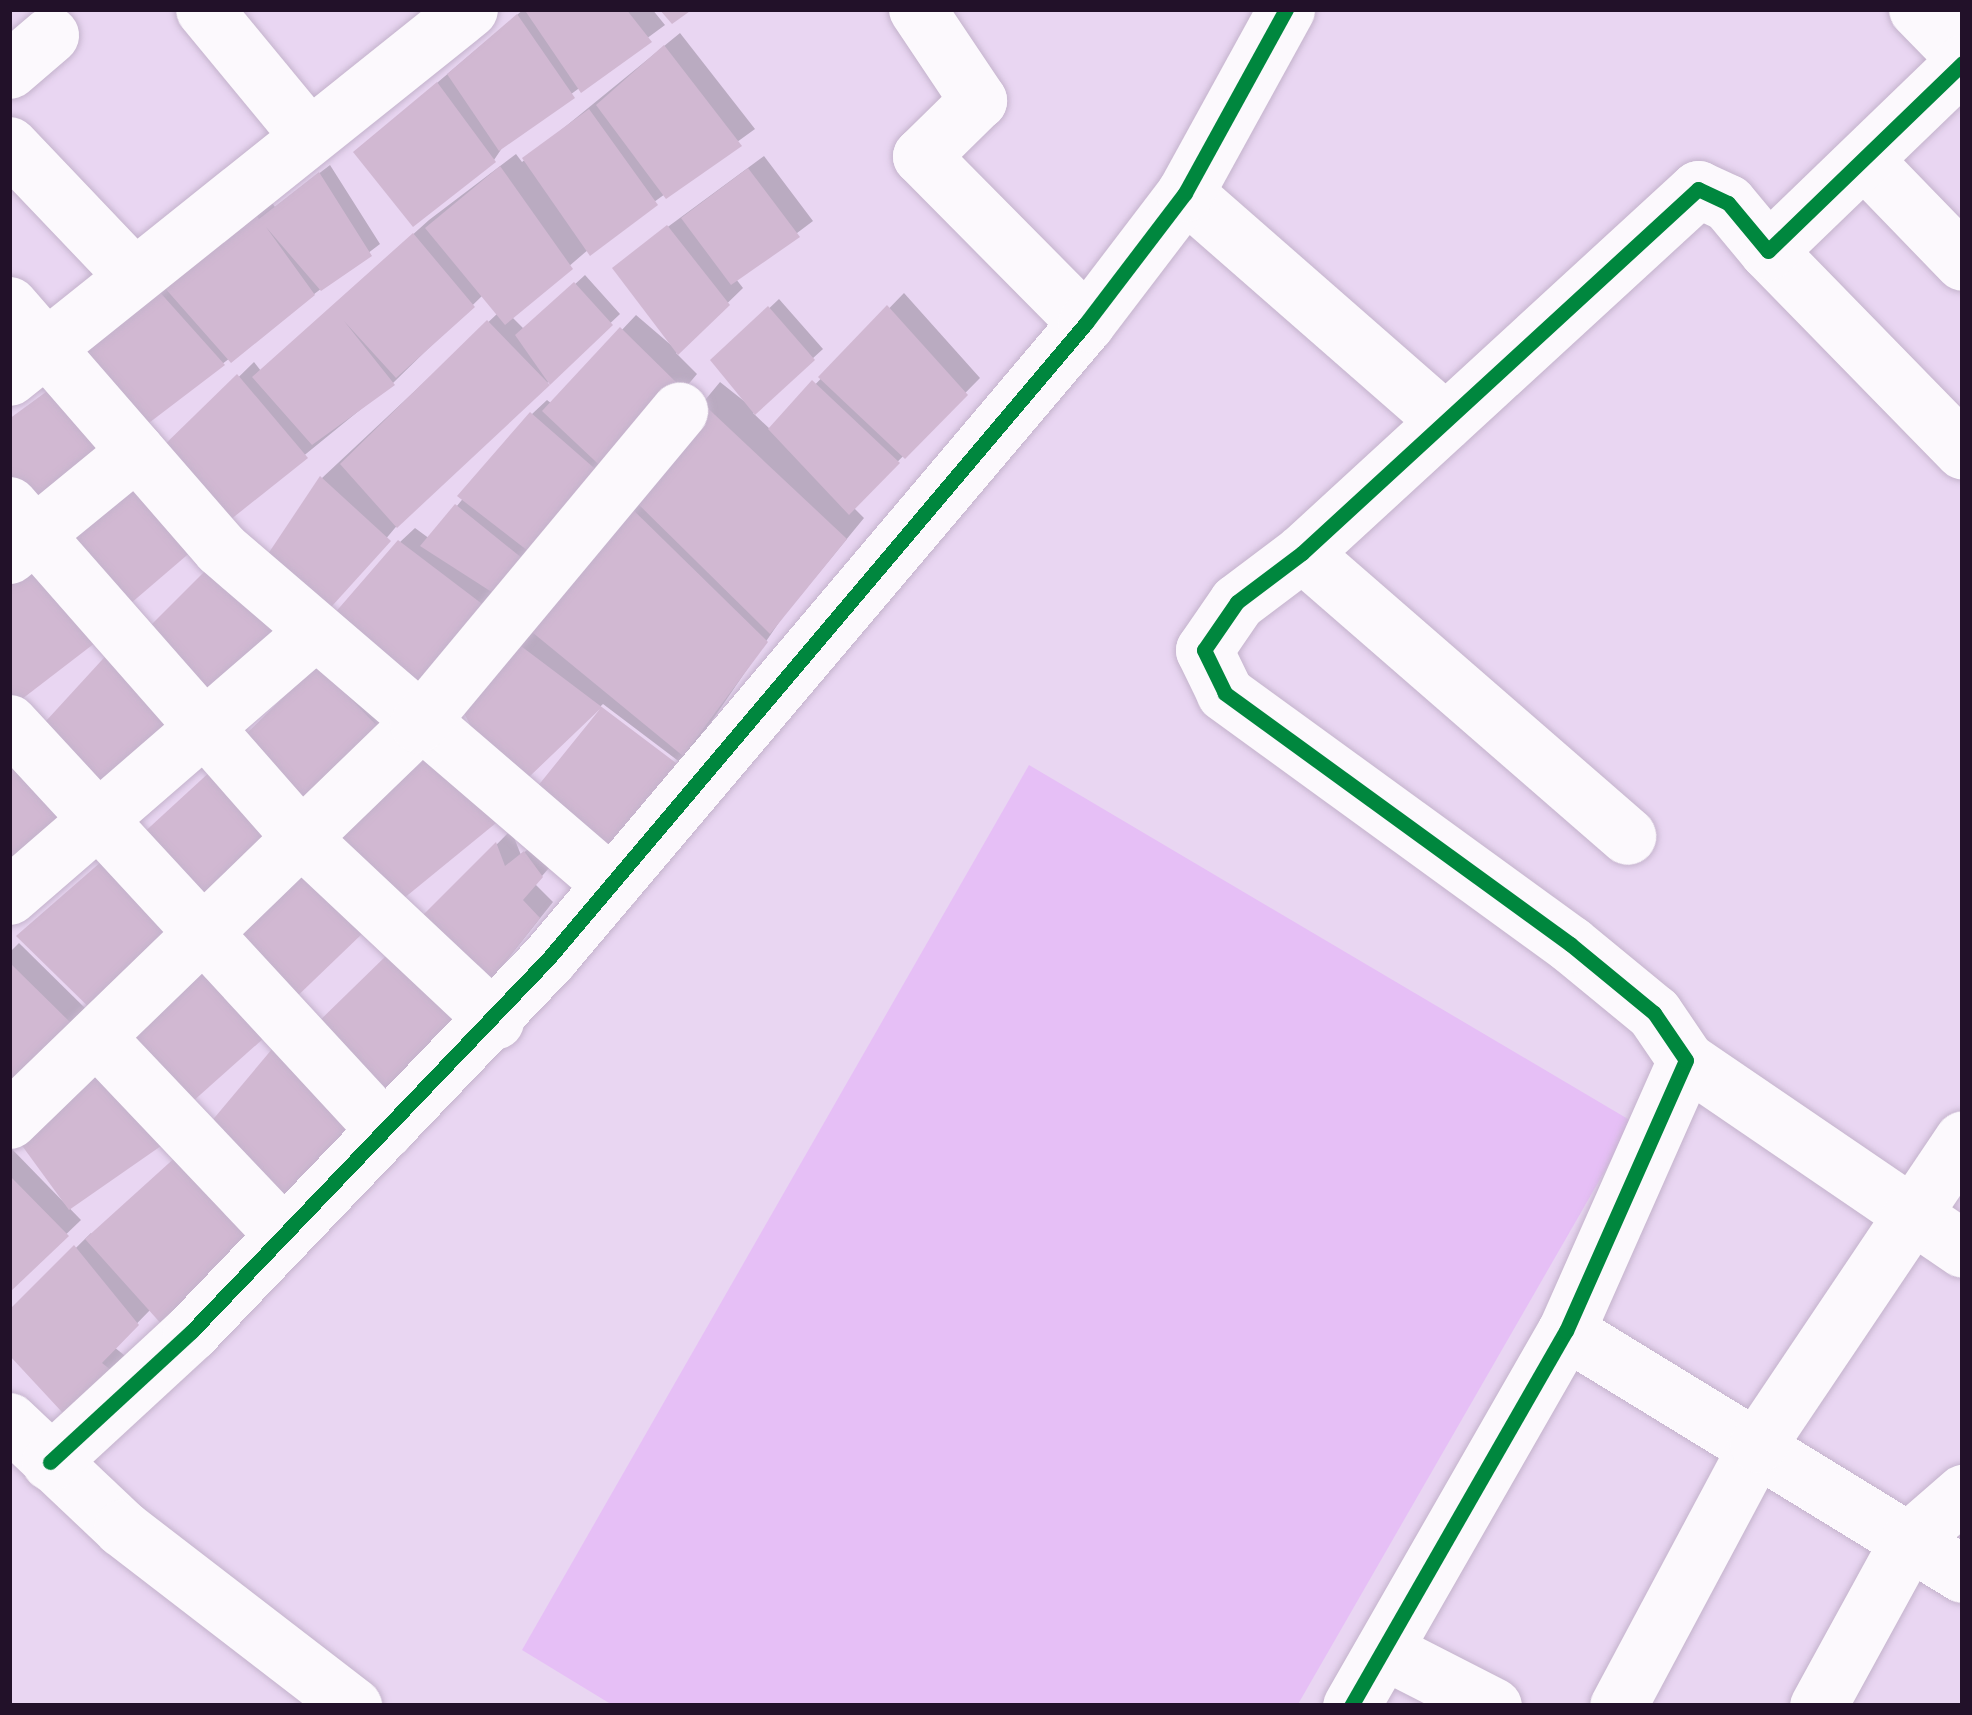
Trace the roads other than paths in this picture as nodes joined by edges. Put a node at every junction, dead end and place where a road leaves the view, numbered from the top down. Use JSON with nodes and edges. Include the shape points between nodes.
{"nodes":[{"id":1,"x":204,"y":9,"type":"edge"},
{"id":2,"x":469,"y":9,"type":"edge"},
{"id":3,"x":917,"y":9,"type":"edge"},
{"id":4,"x":1286,"y":9,"type":"edge"},
{"id":5,"x":1917,"y":9,"type":"edge"},
{"id":6,"x":1963,"y":60,"type":"edge"},
{"id":7,"x":307,"y":134,"type":"junction"},
{"id":8,"x":9,"y":145,"type":"edge"},
{"id":9,"x":1866,"y":162,"type":"junction"},
{"id":10,"x":1185,"y":193,"type":"junction"},
{"id":11,"x":1768,"y":250,"type":"junction"},
{"id":12,"x":1963,"y":262,"type":"edge"},
{"id":13,"x":131,"y":273,"type":"junction"},
{"id":14,"x":9,"y":305,"type":"edge"},
{"id":15,"x":1086,"y":323,"type":"junction"},
{"id":16,"x":29,"y":361,"type":"edge"},
{"id":17,"x":679,"y":411,"type":"dead end"},
{"id":18,"x":1444,"y":421,"type":"junction"},
{"id":19,"x":1961,"y":447,"type":"edge"},
{"id":20,"x":136,"y":451,"type":"junction"},
{"id":21,"x":18,"y":531,"type":"edge"},
{"id":22,"x":1301,"y":553,"type":"junction"},
{"id":23,"x":314,"y":633,"type":"junction"},
{"id":24,"x":9,"y":723,"type":"edge"},
{"id":25,"x":418,"y":724,"type":"junction"},
{"id":26,"x":205,"y":729,"type":"junction"},
{"id":27,"x":98,"y":823,"type":"junction"},
{"id":28,"x":1627,"y":836,"type":"dead end"},
{"id":29,"x":302,"y":839,"type":"junction"},
{"id":30,"x":611,"y":884,"type":"junction"},
{"id":31,"x":9,"y":896,"type":"edge"},
{"id":32,"x":202,"y":938,"type":"junction"},
{"id":33,"x":495,"y":1020,"type":"junction"},
{"id":34,"x":96,"y":1037,"type":"junction"},
{"id":35,"x":1686,"y":1060,"type":"junction"},
{"id":36,"x":9,"y":1120,"type":"edge"},
{"id":37,"x":385,"y":1130,"type":"junction"},
{"id":38,"x":1963,"y":1139,"type":"edge"},
{"id":39,"x":1916,"y":1217,"type":"junction"},
{"id":40,"x":281,"y":1232,"type":"junction"},
{"id":41,"x":1963,"y":1249,"type":"edge"},
{"id":42,"x":1566,"y":1331,"type":"junction"},
{"id":43,"x":9,"y":1421,"type":"edge"},
{"id":44,"x":1758,"y":1444,"type":"junction"},
{"id":45,"x":50,"y":1462,"type":"junction"},
{"id":46,"x":1963,"y":1493,"type":"edge"},
{"id":47,"x":1909,"y":1540,"type":"junction"},
{"id":48,"x":1963,"y":1574,"type":"edge"},
{"id":49,"x":1387,"y":1652,"type":"junction"},
{"id":50,"x":353,"y":1706,"type":"edge"},
{"id":51,"x":1351,"y":1706,"type":"edge"},
{"id":52,"x":1493,"y":1706,"type":"edge"},
{"id":53,"x":1618,"y":1706,"type":"edge"},
{"id":54,"x":1818,"y":1706,"type":"edge"}],
"edges":[{"from":1,"to":7,"type":"street"},
{"from":2,"to":7,"type":"street"},
{"from":3,"to":15,"type":"street","via":[[978,100],[921,156]]},
{"from":4,"to":10,"type":"street"},
{"from":5,"to":6,"type":"street"},
{"from":6,"to":9,"type":"street"},
{"from":7,"to":13,"type":"street"},
{"from":8,"to":13,"type":"street"},
{"from":9,"to":11,"type":"street"},
{"from":9,"to":12,"type":"street"},
{"from":10,"to":15,"type":"street"},
{"from":10,"to":18,"type":"street"},
{"from":11,"to":18,"type":"street","via":[[1728,203],[1698,189]]},
{"from":11,"to":19,"type":"street"},
{"from":13,"to":16,"type":"street"},
{"from":14,"to":16,"type":"street"},
{"from":15,"to":30,"type":"street"},
{"from":16,"to":20,"type":"street"},
{"from":17,"to":25,"type":"street"},
{"from":18,"to":22,"type":"street"},
{"from":20,"to":21,"type":"street"},
{"from":20,"to":23,"type":"street","via":[[220,548]]},
{"from":21,"to":26,"type":"street"},
{"from":22,"to":28,"type":"street"},
{"from":22,"to":35,"type":"street","via":[[1220,622],[1204,650],[1214,682],[1570,944],[1654,1012]]},
{"from":23,"to":25,"type":"street"},
{"from":23,"to":26,"type":"street"},
{"from":24,"to":27,"type":"street"},
{"from":25,"to":29,"type":"street"},
{"from":25,"to":30,"type":"street"},
{"from":26,"to":27,"type":"street"},
{"from":26,"to":29,"type":"street"},
{"from":27,"to":31,"type":"street"},
{"from":27,"to":32,"type":"street"},
{"from":29,"to":32,"type":"street"},
{"from":29,"to":33,"type":"street"},
{"from":30,"to":33,"type":"street"},
{"from":32,"to":34,"type":"street"},
{"from":32,"to":37,"type":"street"},
{"from":33,"to":37,"type":"street"},
{"from":34,"to":36,"type":"street"},
{"from":34,"to":40,"type":"street"},
{"from":35,"to":39,"type":"street"},
{"from":35,"to":42,"type":"street"},
{"from":37,"to":40,"type":"street"},
{"from":38,"to":39,"type":"street"},
{"from":39,"to":41,"type":"street"},
{"from":39,"to":44,"type":"street"},
{"from":40,"to":45,"type":"street","via":[[191,1332]]},
{"from":42,"to":44,"type":"street"},
{"from":42,"to":49,"type":"street"},
{"from":43,"to":45,"type":"street"},
{"from":44,"to":47,"type":"street"},
{"from":44,"to":53,"type":"street"},
{"from":45,"to":50,"type":"street","via":[[122,1528]]},
{"from":46,"to":47,"type":"street"},
{"from":47,"to":48,"type":"street"},
{"from":47,"to":54,"type":"street"},
{"from":49,"to":51,"type":"street"},
{"from":49,"to":52,"type":"street"}]}
